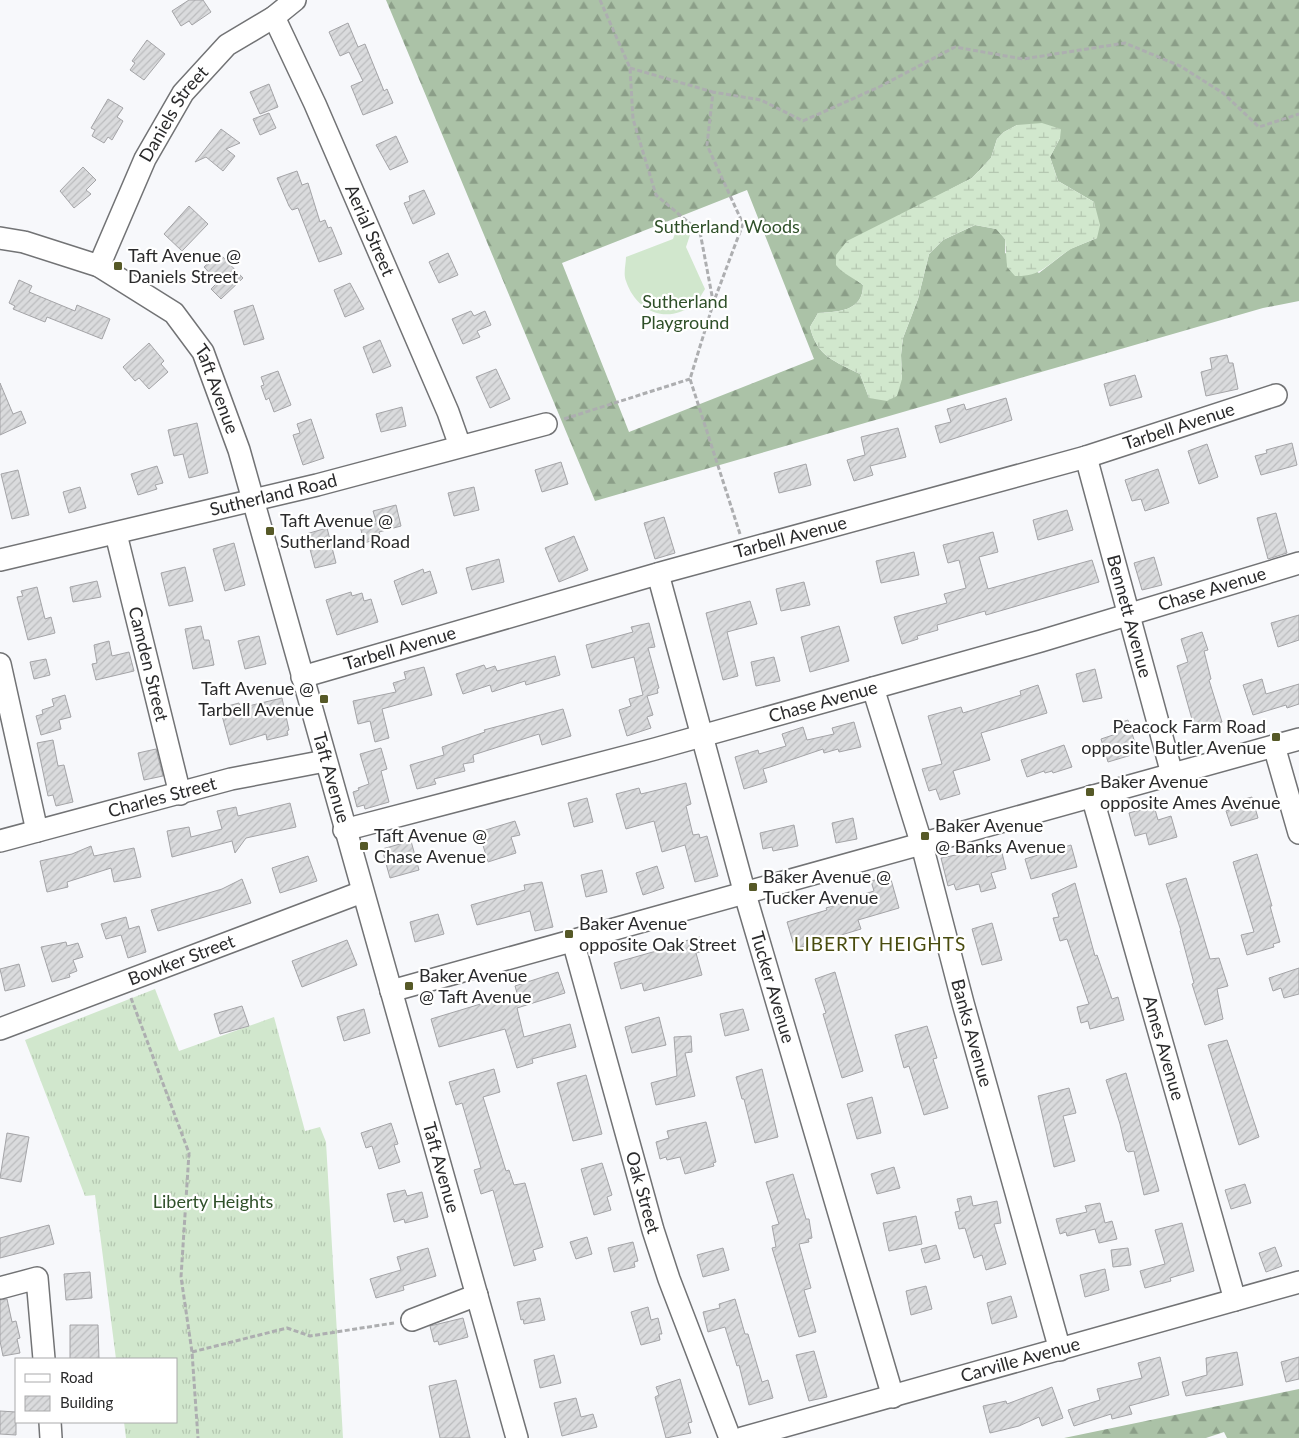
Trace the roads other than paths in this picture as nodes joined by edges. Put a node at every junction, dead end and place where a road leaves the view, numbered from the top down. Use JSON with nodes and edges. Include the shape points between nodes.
{"nodes":[{"id":1,"x":295,"y":0,"type":"edge"},
{"id":2,"x":274,"y":17,"type":"junction"},
{"id":3,"x":0,"y":238,"type":"edge"},
{"id":4,"x":99,"y":266,"type":"junction"},
{"id":5,"x":1276,"y":395,"type":"dead end"},
{"id":6,"x":546,"y":424,"type":"road end"},
{"id":7,"x":460,"y":446,"type":"junction"},
{"id":8,"x":1086,"y":457,"type":"junction"},
{"id":9,"x":252,"y":501,"type":"junction"},
{"id":10,"x":116,"y":534,"type":"junction"},
{"id":11,"x":0,"y":560,"type":"edge"},
{"id":12,"x":1299,"y":563,"type":"edge"},
{"id":13,"x":658,"y":574,"type":"junction"},
{"id":14,"x":1129,"y":614,"type":"junction"},
{"id":15,"x":0,"y":664,"type":"edge"},
{"id":16,"x":302,"y":677,"type":"junction"},
{"id":17,"x":873,"y":688,"type":"junction"},
{"id":18,"x":700,"y":736,"type":"junction"},
{"id":19,"x":1299,"y":739,"type":"edge"},
{"id":20,"x":1274,"y":746,"type":"junction"},
{"id":21,"x":325,"y":761,"type":"junction"},
{"id":22,"x":1172,"y":774,"type":"junction"},
{"id":23,"x":180,"y":794,"type":"junction"},
{"id":24,"x":1092,"y":796,"type":"junction"},
{"id":25,"x":344,"y":830,"type":"junction"},
{"id":26,"x":37,"y":831,"type":"junction"},
{"id":27,"x":1299,"y":833,"type":"edge"},
{"id":28,"x":0,"y":841,"type":"edge"},
{"id":29,"x":922,"y":845,"type":"junction"},
{"id":30,"x":362,"y":892,"type":"junction"},
{"id":31,"x":745,"y":894,"type":"junction"},
{"id":32,"x":573,"y":941,"type":"junction"},
{"id":33,"x":391,"y":991,"type":"junction"},
{"id":34,"x":0,"y":1030,"type":"edge"},
{"id":35,"x":1299,"y":1282,"type":"edge"},
{"id":36,"x":0,"y":1288,"type":"edge"},
{"id":37,"x":477,"y":1295,"type":"junction"},
{"id":38,"x":1235,"y":1300,"type":"junction"},
{"id":39,"x":412,"y":1320,"type":"road end"},
{"id":40,"x":1060,"y":1350,"type":"junction"},
{"id":41,"x":44,"y":1358,"type":"edge"},
{"id":42,"x":893,"y":1397,"type":"junction"},
{"id":43,"x":50,"y":1423,"type":"edge"},
{"id":44,"x":51,"y":1438,"type":"edge"},
{"id":45,"x":517,"y":1438,"type":"edge"},
{"id":46,"x":730,"y":1438,"type":"edge"},
{"id":47,"x":742,"y":1438,"type":"edge"}],
"edges":[{"from":1,"to":2,"type":"street","name":"Daniels Street"},
{"from":2,"to":4,"type":"street","name":"Daniels Street","via":[[227,45],[182,93],[145,159]]},
{"from":2,"to":7,"type":"street","name":"Aerial Street","via":[[316,104]]},
{"from":3,"to":4,"type":"street","name":"Taft Avenue","via":[[24,242]]},
{"from":4,"to":9,"type":"street","name":"Taft Avenue","via":[[174,313],[204,352],[239,450]]},
{"from":5,"to":8,"type":"street","name":"Tarbell Avenue"},
{"from":6,"to":7,"type":"street","name":"Sutherland Road"},
{"from":7,"to":9,"type":"street","name":"Sutherland Road"},
{"from":8,"to":13,"type":"street","name":"Tarbell Avenue"},
{"from":8,"to":14,"type":"street","name":"Bennett Avenue"},
{"from":9,"to":10,"type":"street","name":"Sutherland Road"},
{"from":9,"to":16,"type":"street","name":"Taft Avenue"},
{"from":10,"to":11,"type":"street","name":"Sutherland Road"},
{"from":10,"to":23,"type":"street","name":"Camden Street"},
{"from":12,"to":14,"type":"street","name":"Chase Avenue"},
{"from":13,"to":16,"type":"street","name":"Tarbell Avenue"},
{"from":13,"to":18,"type":"street","name":"Tucker Avenue"},
{"from":14,"to":17,"type":"street","name":"Chase Avenue"},
{"from":14,"to":22,"type":"street","name":"Bennett Avenue"},
{"from":15,"to":26,"type":"street"},
{"from":16,"to":21,"type":"street","name":"Taft Avenue"},
{"from":17,"to":18,"type":"street","name":"Chase Avenue"},
{"from":17,"to":29,"type":"street","name":"Banks Avenue"},
{"from":18,"to":25,"type":"street","name":"Chase Avenue"},
{"from":18,"to":31,"type":"street","name":"Tucker Avenue"},
{"from":19,"to":20,"type":"street"},
{"from":20,"to":22,"type":"street"},
{"from":20,"to":27,"type":"street"},
{"from":21,"to":23,"type":"street","name":"Charles Street"},
{"from":21,"to":25,"type":"street","name":"Taft Avenue"},
{"from":22,"to":24,"type":"street"},
{"from":23,"to":26,"type":"street","name":"Charles Street"},
{"from":24,"to":29,"type":"street"},
{"from":24,"to":38,"type":"street","name":"Ames Avenue"},
{"from":25,"to":30,"type":"street","name":"Taft Avenue"},
{"from":26,"to":28,"type":"street","name":"Charles Street"},
{"from":29,"to":31,"type":"street"},
{"from":29,"to":40,"type":"street","name":"Banks Avenue"},
{"from":30,"to":33,"type":"street","name":"Taft Avenue"},
{"from":30,"to":34,"type":"street","name":"Bowker Street"},
{"from":31,"to":32,"type":"street"},
{"from":31,"to":42,"type":"street","name":"Tucker Avenue"},
{"from":32,"to":33,"type":"street"},
{"from":32,"to":46,"type":"street","name":"Oak Street","via":[[656,1238]]},
{"from":33,"to":37,"type":"street","name":"Taft Avenue"},
{"from":35,"to":38,"type":"street","name":"Carville Avenue"},
{"from":36,"to":41,"type":"street","via":[[37,1278]]},
{"from":37,"to":39,"type":"street"},
{"from":37,"to":45,"type":"street","name":"Taft Avenue"},
{"from":38,"to":40,"type":"street","name":"Carville Avenue"},
{"from":40,"to":42,"type":"street","name":"Carville Avenue"},
{"from":42,"to":47,"type":"street","name":"Carville Avenue"},
{"from":43,"to":44,"type":"street"}]}
